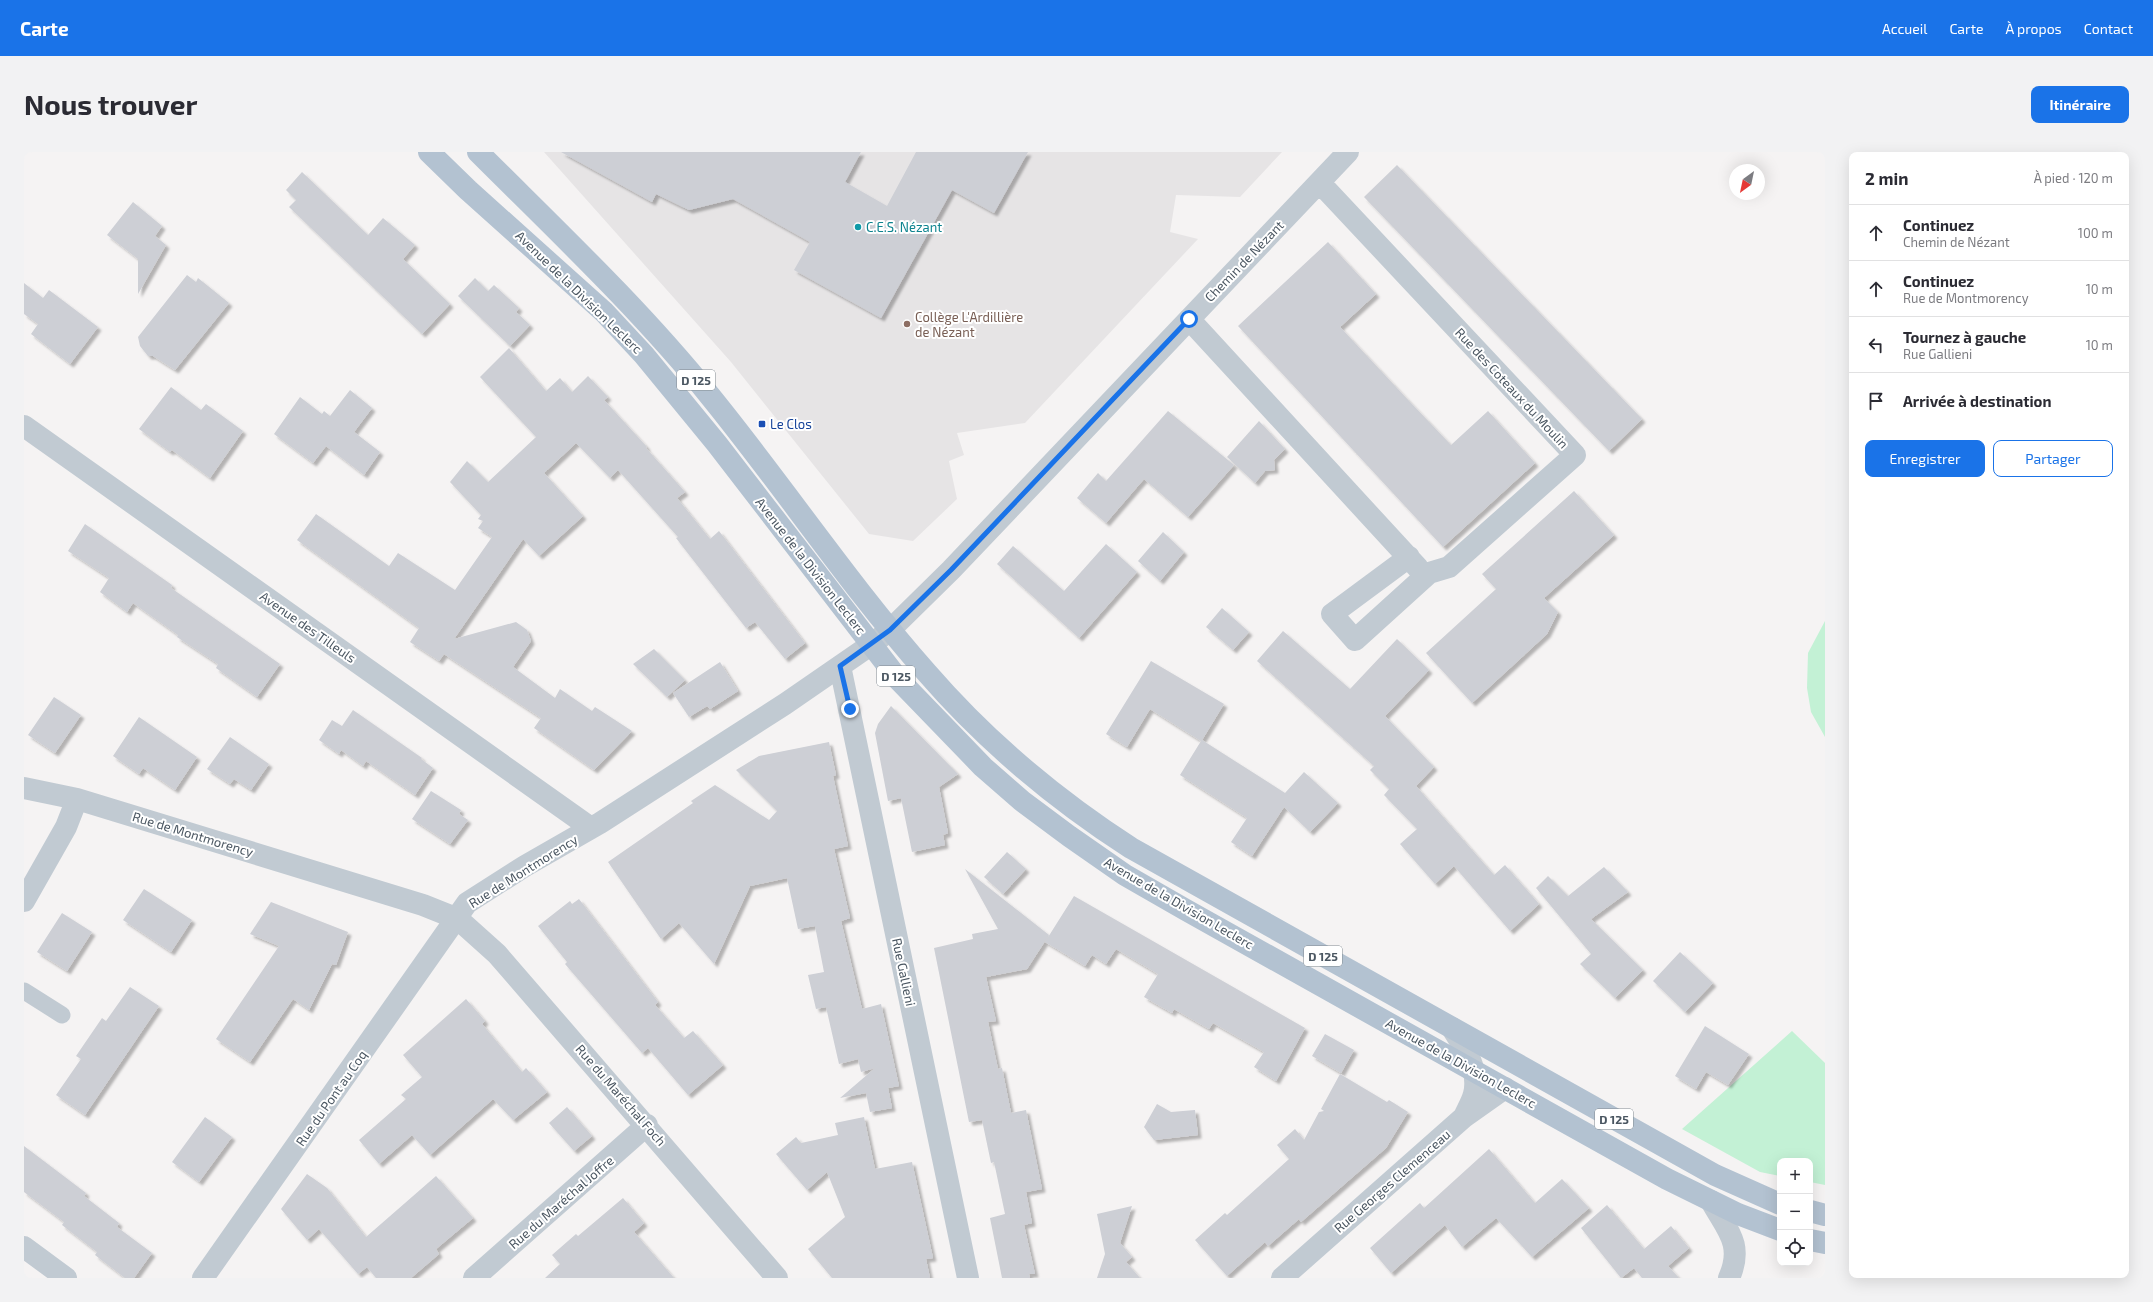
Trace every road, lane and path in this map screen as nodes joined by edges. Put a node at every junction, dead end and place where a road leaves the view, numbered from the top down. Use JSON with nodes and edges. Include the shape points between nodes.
{"nodes":[{"id":1,"x":429,"y":152,"type":"edge"},
{"id":2,"x":478,"y":152,"type":"edge"},
{"id":3,"x":1348,"y":152,"type":"edge"},
{"id":4,"x":1320,"y":183,"type":"junction"},
{"id":5,"x":1189,"y":319,"type":"junction"},
{"id":6,"x":24,"y":426,"type":"edge"},
{"id":7,"x":1409,"y":557,"type":"junction"},
{"id":8,"x":1429,"y":573,"type":"junction"},
{"id":9,"x":890,"y":630,"type":"junction"},
{"id":10,"x":872,"y":644,"type":"junction"},
{"id":11,"x":840,"y":666,"type":"junction"},
{"id":12,"x":24,"y":788,"type":"edge"},
{"id":13,"x":78,"y":799,"type":"junction"},
{"id":14,"x":591,"y":828,"type":"junction"},
{"id":15,"x":24,"y":901,"type":"edge"},
{"id":16,"x":458,"y":919,"type":"junction"},
{"id":17,"x":24,"y":990,"type":"edge"},
{"id":18,"x":62,"y":1016,"type":"dead end"},
{"id":19,"x":1452,"y":1028,"type":"junction"},
{"id":20,"x":1474,"y":1070,"type":"junction"},
{"id":21,"x":1505,"y":1088,"type":"junction"},
{"id":22,"x":1464,"y":1118,"type":"junction"},
{"id":23,"x":647,"y":1125,"type":"junction"},
{"id":24,"x":1711,"y":1201,"type":"junction"},
{"id":25,"x":1777,"y":1203,"type":"edge"},
{"id":26,"x":1813,"y":1213,"type":"edge"},
{"id":27,"x":1825,"y":1215,"type":"edge"},
{"id":28,"x":1777,"y":1229,"type":"edge"},
{"id":29,"x":1813,"y":1241,"type":"edge"},
{"id":30,"x":1825,"y":1243,"type":"edge"},
{"id":31,"x":24,"y":1247,"type":"edge"},
{"id":32,"x":66,"y":1278,"type":"edge"},
{"id":33,"x":203,"y":1278,"type":"edge"},
{"id":34,"x":474,"y":1278,"type":"edge"},
{"id":35,"x":777,"y":1278,"type":"edge"},
{"id":36,"x":968,"y":1278,"type":"edge"},
{"id":37,"x":1282,"y":1278,"type":"edge"},
{"id":38,"x":1729,"y":1278,"type":"edge"}],
"edges":[{"from":1,"to":10,"type":"main road","name":"Avenue de la Division Leclerc","number":"D 125","via":[[604,312],[644,356],[717,444]]},
{"from":2,"to":9,"type":"main road","name":"Avenue de la Division Leclerc","number":"D 125","via":[[650,327],[709,395]]},
{"from":3,"to":4,"type":"street","name":"Chemin de Nézant"},
{"from":4,"to":5,"type":"street","name":"Chemin de Nézant"},
{"from":4,"to":8,"type":"street","name":"Rue des Coteaux du Moulin","via":[[1575,455],[1448,567]]},
{"from":5,"to":7,"type":"street"},
{"from":5,"to":9,"type":"street","name":"Chemin de Nézant","via":[[951,570]]},
{"from":6,"to":14,"type":"street","name":"Avenue des Tilleuls"},
{"from":7,"to":8,"type":"street","via":[[1418,568]]},
{"from":7,"to":8,"type":"street","name":"Rue des Coteaux du Moulin","via":[[1332,614],[1355,640]]},
{"from":9,"to":10,"type":"street","name":"Rue de Montmorency"},
{"from":9,"to":19,"type":"main road","name":"Avenue de la Division Leclerc","number":"D 125","via":[[940,688],[1023,769],[1099,828]]},
{"from":10,"to":11,"type":"street","name":"Rue de Montmorency"},
{"from":10,"to":20,"type":"main road","name":"Avenue de la Division Leclerc","number":"D 125","via":[[898,679],[983,767],[1022,801],[1069,836],[1125,875]]},
{"from":11,"to":14,"type":"street","name":"Rue de Montmorency"},
{"from":11,"to":36,"type":"street","name":"Rue Gallieni"},
{"from":12,"to":13,"type":"street","name":"Rue de Montmorency"},
{"from":13,"to":15,"type":"street","via":[[66,827]]},
{"from":13,"to":16,"type":"street","name":"Rue de Montmorency","via":[[415,903]]},
{"from":14,"to":16,"type":"street","name":"Rue de Montmorency","via":[[467,903]]},
{"from":16,"to":23,"type":"street","name":"Rue du Maréchal Foch","via":[[497,954]]},
{"from":16,"to":33,"type":"street","name":"Rue du Pont au Coq"},
{"from":17,"to":18,"type":"lane"},
{"from":19,"to":20,"type":"street","via":[[1465,1048]]},
{"from":19,"to":25,"type":"main road","name":"Avenue de la Division Leclerc","number":"D 125","via":[[1715,1175]]},
{"from":20,"to":21,"type":"main road","name":"Avenue de la Division Leclerc","number":"D 125"},
{"from":20,"to":22,"type":"street","via":[[1474,1095]]},
{"from":21,"to":22,"type":"street","name":"Rue Georges Clemenceau"},
{"from":21,"to":24,"type":"main road","name":"Avenue de la Division Leclerc","number":"D 125"},
{"from":22,"to":37,"type":"street","name":"Rue Georges Clemenceau"},
{"from":23,"to":34,"type":"street","name":"Rue du Maréchal Joffre"},
{"from":23,"to":35,"type":"street","name":"Rue du Maréchal Foch"},
{"from":24,"to":28,"type":"main road","name":"Avenue de la Division Leclerc","number":"D 125"},
{"from":24,"to":38,"type":"street","via":[[1733,1239],[1736,1254]]},
{"from":26,"to":27,"type":"main road"},
{"from":29,"to":30,"type":"main road"},
{"from":31,"to":32,"type":"street"}]}
